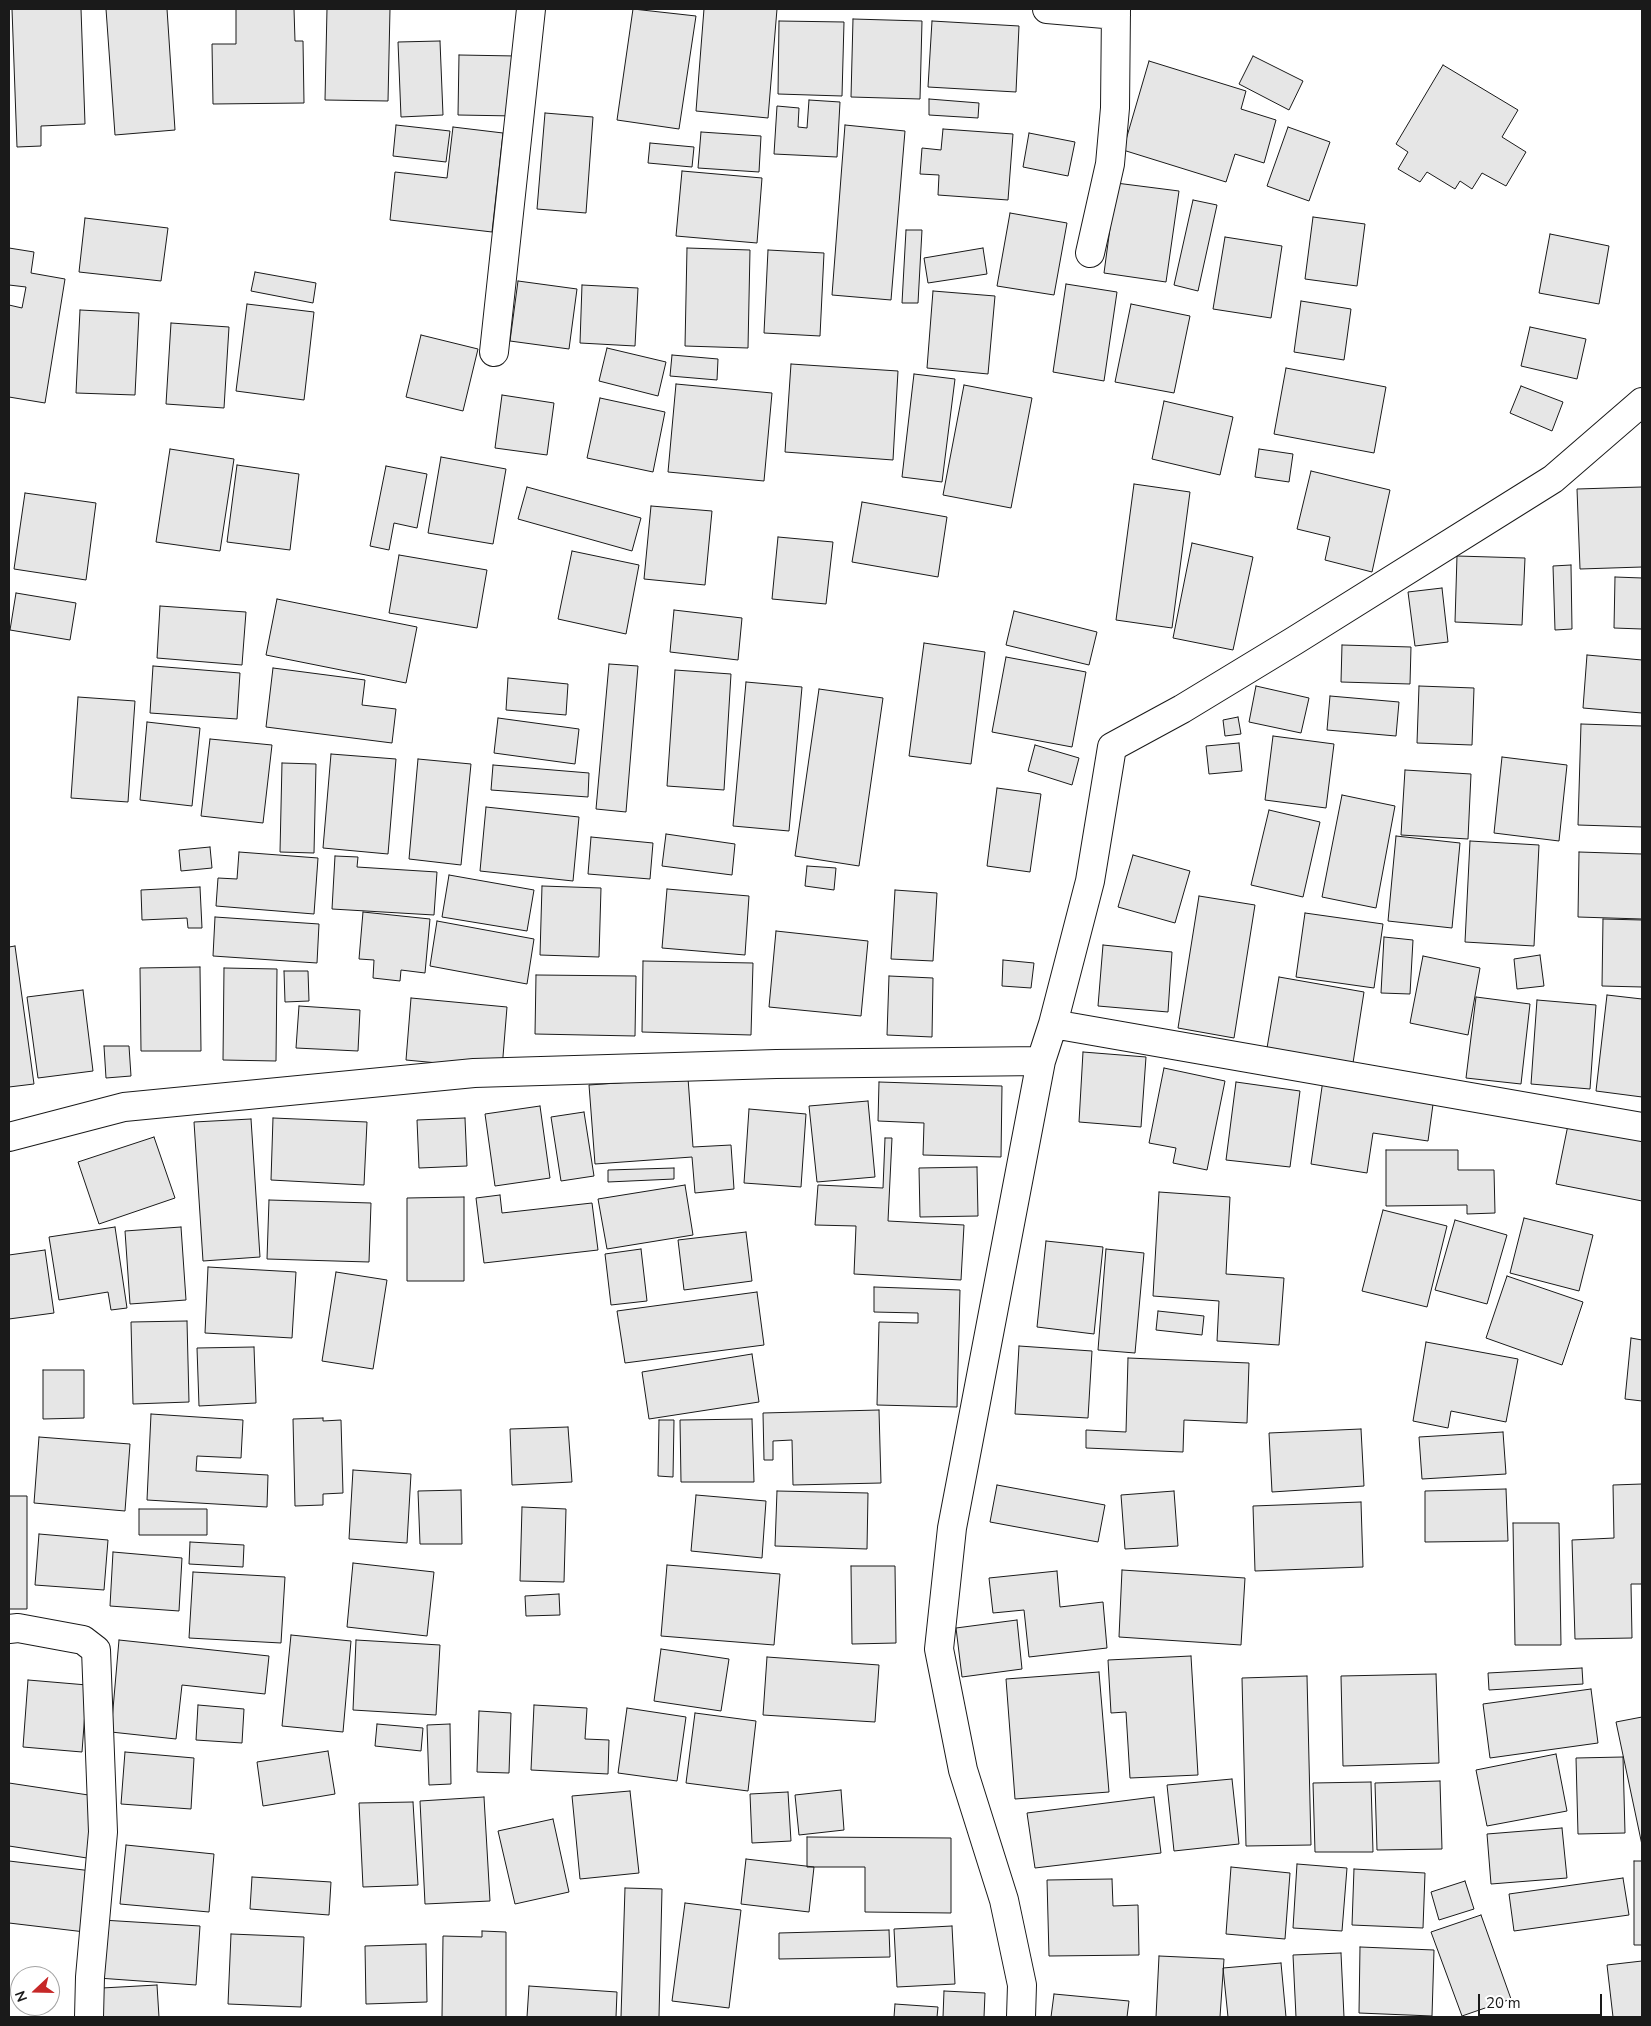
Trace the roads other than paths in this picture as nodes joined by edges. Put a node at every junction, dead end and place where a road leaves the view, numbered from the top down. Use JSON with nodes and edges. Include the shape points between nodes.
{"nodes":[{"id":1,"x":531,"y":9,"type":"edge"},
{"id":2,"x":1047,"y":9,"type":"edge"},
{"id":3,"x":1116,"y":12,"type":"edge"},
{"id":4,"x":1090,"y":253,"type":"dead end"},
{"id":5,"x":494,"y":352,"type":"dead end"},
{"id":6,"x":1642,"y":402,"type":"edge"},
{"id":7,"x":1053,"y":1024,"type":"junction"},
{"id":8,"x":1041,"y":1060,"type":"junction"},
{"id":9,"x":1642,"y":1127,"type":"edge"},
{"id":10,"x":9,"y":1137,"type":"edge"},
{"id":11,"x":9,"y":1628,"type":"edge"},
{"id":12,"x":89,"y":2017,"type":"edge"},
{"id":13,"x":1021,"y":2017,"type":"edge"}],
"edges":[{"from":1,"to":5,"type":"street"},
{"from":2,"to":3,"type":"street"},
{"from":3,"to":4,"type":"street","via":[[1115,108],[1110,164]]},
{"from":6,"to":7,"type":"street","via":[[1553,479],[1286,646],[1112,747],[1090,881]]},
{"from":7,"to":8,"type":"street"},
{"from":7,"to":9,"type":"street"},
{"from":8,"to":10,"type":"street","via":[[474,1073],[124,1107]]},
{"from":8,"to":13,"type":"street","via":[[952,1528],[939,1649],[963,1770],[1004,1900],[1022,1985]]},
{"from":11,"to":12,"type":"street","via":[[83,1640],[96,1650],[103,1832]]}]}
